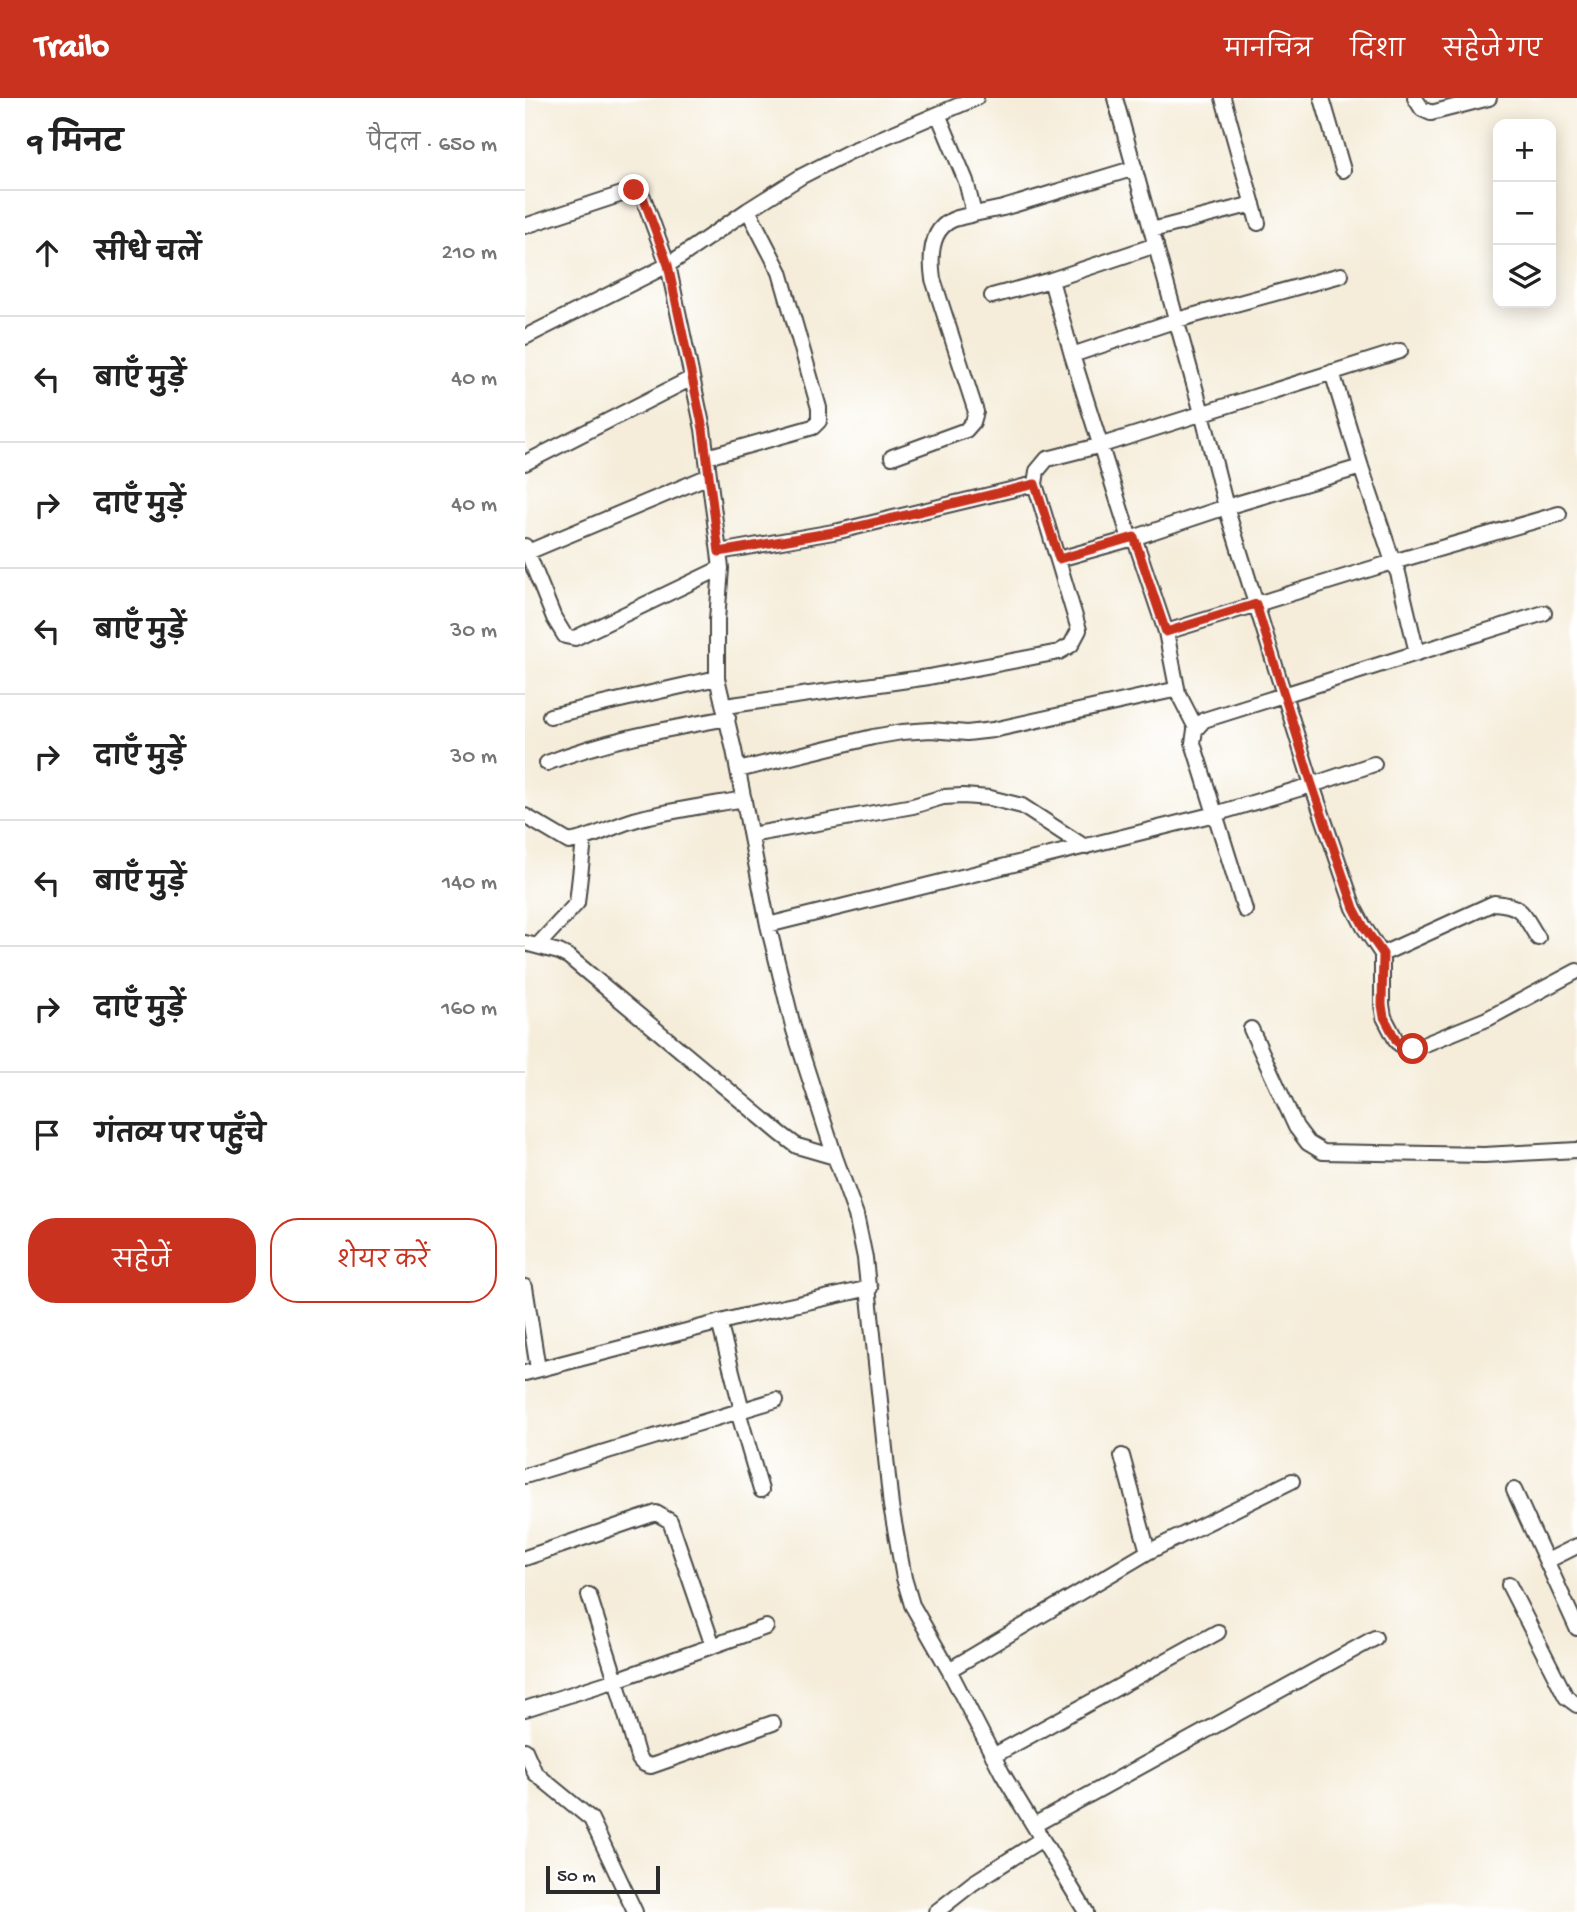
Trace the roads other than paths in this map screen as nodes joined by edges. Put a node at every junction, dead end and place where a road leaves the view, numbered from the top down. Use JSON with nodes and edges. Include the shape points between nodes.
{"nodes":[{"id":1,"x":976,"y":98,"type":"edge"},
{"id":2,"x":1115,"y":98,"type":"edge"},
{"id":3,"x":1223,"y":98,"type":"edge"},
{"id":4,"x":1322,"y":98,"type":"edge"},
{"id":5,"x":1415,"y":98,"type":"edge"},
{"id":6,"x":1489,"y":98,"type":"edge"},
{"id":7,"x":953,"y":102,"type":"edge"},
{"id":8,"x":938,"y":114,"type":"junction"},
{"id":9,"x":1135,"y":168,"type":"junction"},
{"id":10,"x":1343,"y":170,"type":"dead end"},
{"id":11,"x":1252,"y":204,"type":"junction"},
{"id":12,"x":748,"y":210,"type":"junction"},
{"id":13,"x":974,"y":214,"type":"junction"},
{"id":14,"x":1258,"y":223,"type":"dead end"},
{"id":15,"x":525,"y":226,"type":"edge"},
{"id":16,"x":1152,"y":230,"type":"junction"},
{"id":17,"x":1156,"y":245,"type":"junction"},
{"id":18,"x":668,"y":265,"type":"junction"},
{"id":19,"x":1341,"y":275,"type":"dead end"},
{"id":20,"x":1051,"y":280,"type":"junction"},
{"id":21,"x":992,"y":296,"type":"dead end"},
{"id":22,"x":1177,"y":320,"type":"junction"},
{"id":23,"x":525,"y":337,"type":"edge"},
{"id":24,"x":1400,"y":351,"type":"dead end"},
{"id":25,"x":1072,"y":355,"type":"junction"},
{"id":26,"x":1332,"y":372,"type":"junction"},
{"id":27,"x":692,"y":378,"type":"junction"},
{"id":28,"x":1202,"y":412,"type":"junction"},
{"id":29,"x":1102,"y":445,"type":"junction"},
{"id":30,"x":707,"y":457,"type":"junction"},
{"id":31,"x":892,"y":457,"type":"dead end"},
{"id":32,"x":525,"y":463,"type":"edge"},
{"id":33,"x":1361,"y":467,"type":"junction"},
{"id":34,"x":709,"y":476,"type":"junction"},
{"id":35,"x":1035,"y":484,"type":"junction"},
{"id":36,"x":1226,"y":507,"type":"junction"},
{"id":37,"x":1559,"y":513,"type":"dead end"},
{"id":38,"x":1132,"y":538,"type":"junction"},
{"id":39,"x":526,"y":549,"type":"edge"},
{"id":40,"x":719,"y":552,"type":"junction"},
{"id":41,"x":1059,"y":559,"type":"junction"},
{"id":42,"x":1393,"y":562,"type":"junction"},
{"id":43,"x":722,"y":568,"type":"junction"},
{"id":44,"x":1256,"y":604,"type":"junction"},
{"id":45,"x":1544,"y":613,"type":"dead end"},
{"id":46,"x":1166,"y":632,"type":"junction"},
{"id":47,"x":1417,"y":653,"type":"junction"},
{"id":48,"x":717,"y":678,"type":"junction"},
{"id":49,"x":1169,"y":691,"type":"dead end"},
{"id":50,"x":1284,"y":694,"type":"junction"},
{"id":51,"x":726,"y":712,"type":"junction"},
{"id":52,"x":550,"y":716,"type":"dead end"},
{"id":53,"x":1196,"y":728,"type":"junction"},
{"id":54,"x":547,"y":763,"type":"dead end"},
{"id":55,"x":1374,"y":764,"type":"dead end"},
{"id":56,"x":738,"y":770,"type":"junction"},
{"id":57,"x":1312,"y":785,"type":"junction"},
{"id":58,"x":744,"y":799,"type":"junction"},
{"id":59,"x":1216,"y":814,"type":"junction"},
{"id":60,"x":525,"y":816,"type":"edge"},
{"id":61,"x":751,"y":835,"type":"junction"},
{"id":62,"x":584,"y":840,"type":"junction"},
{"id":63,"x":1085,"y":847,"type":"junction"},
{"id":64,"x":1245,"y":910,"type":"dead end"},
{"id":65,"x":768,"y":925,"type":"junction"},
{"id":66,"x":1538,"y":938,"type":"dead end"},
{"id":67,"x":532,"y":944,"type":"edge"},
{"id":68,"x":1383,"y":954,"type":"junction"},
{"id":69,"x":1577,"y":971,"type":"edge"},
{"id":70,"x":1251,"y":1029,"type":"dead end"},
{"id":71,"x":1577,"y":1150,"type":"edge"},
{"id":72,"x":835,"y":1157,"type":"junction"},
{"id":73,"x":525,"y":1287,"type":"edge"},
{"id":74,"x":870,"y":1288,"type":"junction"},
{"id":75,"x":719,"y":1322,"type":"junction"},
{"id":76,"x":532,"y":1371,"type":"edge"},
{"id":77,"x":776,"y":1400,"type":"dead end"},
{"id":78,"x":740,"y":1411,"type":"junction"},
{"id":79,"x":1122,"y":1456,"type":"dead end"},
{"id":80,"x":525,"y":1476,"type":"edge"},
{"id":81,"x":1292,"y":1481,"type":"dead end"},
{"id":82,"x":761,"y":1490,"type":"dead end"},
{"id":83,"x":1514,"y":1490,"type":"dead end"},
{"id":84,"x":1577,"y":1546,"type":"edge"},
{"id":85,"x":1148,"y":1552,"type":"junction"},
{"id":86,"x":525,"y":1558,"type":"edge"},
{"id":87,"x":1547,"y":1561,"type":"junction"},
{"id":88,"x":1510,"y":1584,"type":"dead end"},
{"id":89,"x":589,"y":1595,"type":"dead end"},
{"id":90,"x":766,"y":1627,"type":"dead end"},
{"id":91,"x":1577,"y":1628,"type":"edge"},
{"id":92,"x":1219,"y":1632,"type":"dead end"},
{"id":93,"x":1375,"y":1638,"type":"dead end"},
{"id":94,"x":713,"y":1646,"type":"junction"},
{"id":95,"x":949,"y":1670,"type":"junction"},
{"id":96,"x":616,"y":1680,"type":"junction"},
{"id":97,"x":1577,"y":1705,"type":"edge"},
{"id":98,"x":525,"y":1709,"type":"edge"},
{"id":99,"x":773,"y":1723,"type":"dead end"},
{"id":100,"x":525,"y":1750,"type":"edge"},
{"id":101,"x":993,"y":1756,"type":"junction"},
{"id":102,"x":1034,"y":1825,"type":"junction"},
{"id":103,"x":1042,"y":1839,"type":"junction"},
{"id":104,"x":635,"y":1912,"type":"edge"},
{"id":105,"x":936,"y":1912,"type":"edge"},
{"id":106,"x":1086,"y":1912,"type":"edge"}],
"edges":[{"from":1,"to":7,"type":"street"},
{"from":2,"to":9,"type":"street"},
{"from":3,"to":11,"type":"street"},
{"from":4,"to":10,"type":"street"},
{"from":5,"to":6,"type":"street","via":[[1431,113]]},
{"from":7,"to":8,"type":"street"},
{"from":8,"to":12,"type":"street","via":[[849,152]]},
{"from":8,"to":13,"type":"street","via":[[966,181]]},
{"from":9,"to":13,"type":"street"},
{"from":9,"to":16,"type":"street"},
{"from":11,"to":14,"type":"street"},
{"from":11,"to":16,"type":"street"},
{"from":12,"to":18,"type":"street"},
{"from":12,"to":30,"type":"street","via":[[780,272],[820,408],[819,421],[813,427]]},
{"from":13,"to":31,"type":"street","via":[[951,220],[938,231],[930,264],[977,412],[966,430]]},
{"from":15,"to":18,"type":"street","via":[[634,190],[643,197]]},
{"from":16,"to":17,"type":"street"},
{"from":17,"to":20,"type":"street"},
{"from":17,"to":22,"type":"street"},
{"from":18,"to":23,"type":"street"},
{"from":18,"to":27,"type":"street"},
{"from":19,"to":22,"type":"street"},
{"from":20,"to":21,"type":"street"},
{"from":20,"to":25,"type":"street"},
{"from":22,"to":25,"type":"street"},
{"from":22,"to":28,"type":"street"},
{"from":24,"to":26,"type":"street"},
{"from":25,"to":29,"type":"street"},
{"from":26,"to":28,"type":"street"},
{"from":26,"to":33,"type":"street"},
{"from":27,"to":30,"type":"street"},
{"from":27,"to":32,"type":"street"},
{"from":28,"to":29,"type":"street"},
{"from":28,"to":36,"type":"street"},
{"from":29,"to":35,"type":"street","via":[[1047,459],[1037,471]]},
{"from":29,"to":38,"type":"street"},
{"from":30,"to":34,"type":"street"},
{"from":33,"to":36,"type":"street"},
{"from":33,"to":42,"type":"street"},
{"from":34,"to":39,"type":"street"},
{"from":34,"to":40,"type":"street"},
{"from":35,"to":40,"type":"street","via":[[839,531]]},
{"from":35,"to":41,"type":"street"},
{"from":36,"to":38,"type":"street"},
{"from":36,"to":44,"type":"street"},
{"from":37,"to":42,"type":"street"},
{"from":38,"to":41,"type":"street"},
{"from":38,"to":46,"type":"street"},
{"from":39,"to":43,"type":"street","via":[[554,618],[565,636],[575,638]]},
{"from":40,"to":43,"type":"street"},
{"from":41,"to":51,"type":"street","via":[[1079,630],[1071,645],[1059,652]]},
{"from":42,"to":44,"type":"street"},
{"from":42,"to":47,"type":"street"},
{"from":43,"to":48,"type":"street"},
{"from":44,"to":46,"type":"street"},
{"from":44,"to":50,"type":"street"},
{"from":45,"to":47,"type":"street"},
{"from":46,"to":53,"type":"street","via":[[1178,693]]},
{"from":47,"to":50,"type":"street"},
{"from":48,"to":51,"type":"street"},
{"from":48,"to":52,"type":"street"},
{"from":49,"to":56,"type":"street","via":[[993,730],[883,735]]},
{"from":50,"to":53,"type":"street","via":[[1204,720]]},
{"from":50,"to":57,"type":"street"},
{"from":51,"to":54,"type":"street"},
{"from":51,"to":56,"type":"street"},
{"from":53,"to":59,"type":"street","via":[[1192,743]]},
{"from":55,"to":57,"type":"street"},
{"from":56,"to":58,"type":"street"},
{"from":57,"to":59,"type":"street"},
{"from":57,"to":68,"type":"street","via":[[1354,908]]},
{"from":58,"to":61,"type":"street"},
{"from":58,"to":62,"type":"street","via":[[639,818]]},
{"from":59,"to":63,"type":"street"},
{"from":59,"to":64,"type":"street"},
{"from":60,"to":62,"type":"street","via":[[569,842]]},
{"from":61,"to":63,"type":"street","via":[[963,796],[1022,806]]},
{"from":61,"to":65,"type":"street"},
{"from":62,"to":67,"type":"street","via":[[577,903]]},
{"from":63,"to":65,"type":"street"},
{"from":65,"to":72,"type":"street"},
{"from":66,"to":68,"type":"street","via":[[1518,908],[1494,903]]},
{"from":67,"to":72,"type":"street","via":[[569,957],[797,1146]]},
{"from":68,"to":69,"type":"street","via":[[1384,1017],[1397,1042],[1413,1049],[1487,1019]]},
{"from":70,"to":71,"type":"street","via":[[1296,1127],[1308,1143],[1323,1152],[1484,1155]]},
{"from":72,"to":74,"type":"street","via":[[856,1215]]},
{"from":73,"to":76,"type":"street"},
{"from":74,"to":75,"type":"street"},
{"from":74,"to":95,"type":"street","via":[[891,1506],[904,1578],[912,1605]]},
{"from":75,"to":76,"type":"street"},
{"from":75,"to":78,"type":"street"},
{"from":77,"to":78,"type":"street"},
{"from":78,"to":80,"type":"street"},
{"from":78,"to":82,"type":"street"},
{"from":79,"to":85,"type":"street"},
{"from":81,"to":85,"type":"street"},
{"from":83,"to":87,"type":"street"},
{"from":84,"to":87,"type":"street"},
{"from":85,"to":95,"type":"street"},
{"from":86,"to":94,"type":"street","via":[[656,1513],[670,1521]]},
{"from":87,"to":91,"type":"street"},
{"from":88,"to":97,"type":"street","via":[[1566,1697]]},
{"from":89,"to":96,"type":"street"},
{"from":90,"to":94,"type":"street"},
{"from":92,"to":101,"type":"street"},
{"from":93,"to":102,"type":"street"},
{"from":94,"to":96,"type":"street"},
{"from":95,"to":101,"type":"street"},
{"from":96,"to":98,"type":"street"},
{"from":96,"to":99,"type":"street","via":[[638,1759],[647,1765]]},
{"from":100,"to":104,"type":"street","via":[[535,1773],[591,1819]]},
{"from":101,"to":102,"type":"street"},
{"from":102,"to":103,"type":"street"},
{"from":103,"to":105,"type":"street"},
{"from":103,"to":106,"type":"street"}]}
